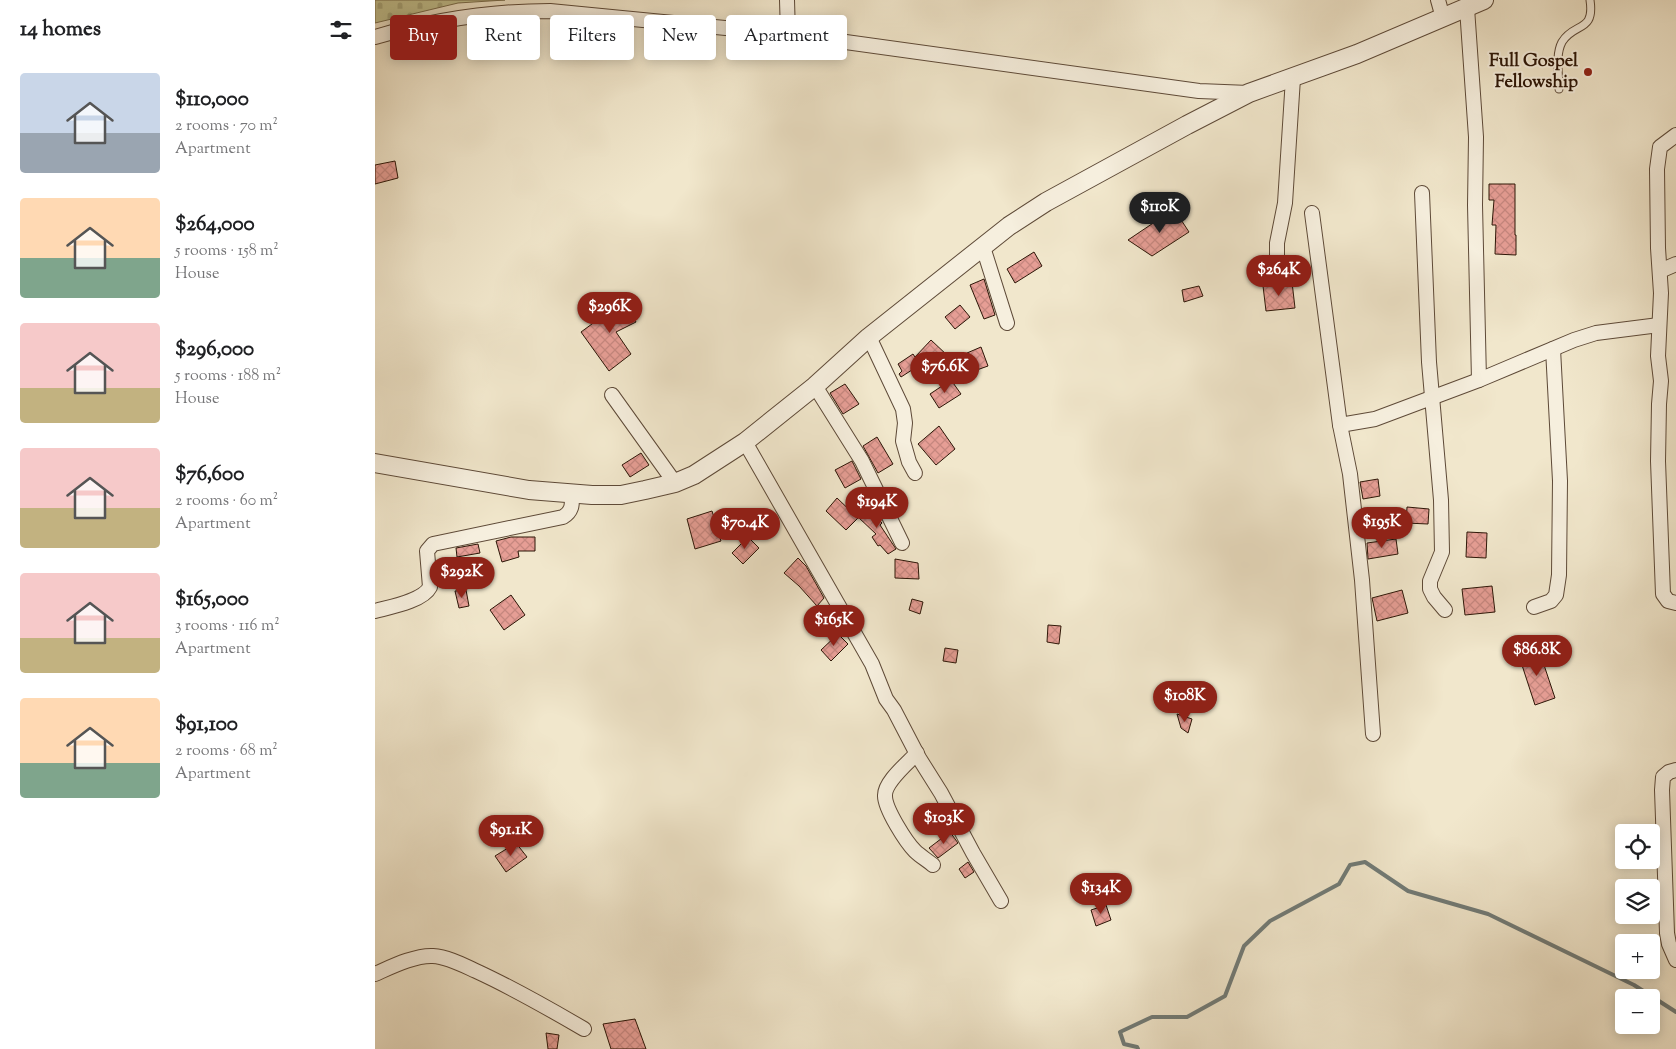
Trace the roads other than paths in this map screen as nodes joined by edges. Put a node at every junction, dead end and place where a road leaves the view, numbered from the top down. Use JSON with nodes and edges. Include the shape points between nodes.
{"nodes":[{"id":1,"x":787,"y":0,"type":"edge"},
{"id":2,"x":1438,"y":0,"type":"edge"},
{"id":3,"x":1484,"y":0,"type":"edge"},
{"id":4,"x":1590,"y":0,"type":"edge"},
{"id":5,"x":1467,"y":8,"type":"junction"},
{"id":6,"x":787,"y":15,"type":"edge"},
{"id":7,"x":1443,"y":18,"type":"junction"},
{"id":8,"x":726,"y":28,"type":"edge"},
{"id":9,"x":375,"y":37,"type":"edge"},
{"id":10,"x":847,"y":42,"type":"edge"},
{"id":11,"x":1293,"y":78,"type":"junction"},
{"id":12,"x":1559,"y":89,"type":"dead end"},
{"id":13,"x":1249,"y":94,"type":"junction"},
{"id":14,"x":1676,"y":135,"type":"edge"},
{"id":15,"x":1422,"y":193,"type":"dead end"},
{"id":16,"x":1312,"y":213,"type":"dead end"},
{"id":17,"x":983,"y":247,"type":"junction"},
{"id":18,"x":1676,"y":264,"type":"edge"},
{"id":19,"x":1277,"y":266,"type":"dead end"},
{"id":20,"x":1660,"y":271,"type":"junction"},
{"id":21,"x":1007,"y":323,"type":"dead end"},
{"id":22,"x":1659,"y":325,"type":"junction"},
{"id":23,"x":869,"y":337,"type":"junction"},
{"id":24,"x":1553,"y":349,"type":"junction"},
{"id":25,"x":1479,"y":380,"type":"junction"},
{"id":26,"x":815,"y":386,"type":"junction"},
{"id":27,"x":612,"y":395,"type":"dead end"},
{"id":28,"x":1431,"y":398,"type":"junction"},
{"id":29,"x":1341,"y":425,"type":"junction"},
{"id":30,"x":745,"y":442,"type":"junction"},
{"id":31,"x":375,"y":463,"type":"edge"},
{"id":32,"x":915,"y":473,"type":"dead end"},
{"id":33,"x":675,"y":483,"type":"junction"},
{"id":34,"x":572,"y":493,"type":"junction"},
{"id":35,"x":902,"y":543,"type":"dead end"},
{"id":36,"x":1676,"y":603,"type":"edge"},
{"id":37,"x":1534,"y":607,"type":"dead end"},
{"id":38,"x":1445,"y":610,"type":"dead end"},
{"id":39,"x":375,"y":611,"type":"edge"},
{"id":40,"x":1373,"y":734,"type":"dead end"},
{"id":41,"x":917,"y":754,"type":"junction"},
{"id":42,"x":1676,"y":770,"type":"edge"},
{"id":43,"x":933,"y":865,"type":"dead end"},
{"id":44,"x":1001,"y":901,"type":"dead end"},
{"id":45,"x":1676,"y":960,"type":"edge"},
{"id":46,"x":375,"y":974,"type":"edge"},
{"id":47,"x":583,"y":1029,"type":"dead end"}],
"edges":[{"from":1,"to":6,"type":"street"},
{"from":2,"to":7,"type":"street"},
{"from":3,"to":5,"type":"street"},
{"from":4,"to":12,"type":"lane","via":[[1589,20],[1562,42]]},
{"from":5,"to":7,"type":"street"},
{"from":5,"to":25,"type":"street","via":[[1476,137]]},
{"from":7,"to":11,"type":"street"},
{"from":8,"to":9,"type":"street","via":[[550,11],[516,11],[465,16]]},
{"from":10,"to":13,"type":"street","via":[[1199,91]]},
{"from":11,"to":13,"type":"street"},
{"from":11,"to":19,"type":"street","via":[[1285,203],[1277,243]]},
{"from":13,"to":17,"type":"street","via":[[1046,202]]},
{"from":14,"to":20,"type":"street","via":[[1660,147],[1658,155]]},
{"from":15,"to":28,"type":"street"},
{"from":16,"to":29,"type":"street"},
{"from":17,"to":21,"type":"street"},
{"from":17,"to":23,"type":"street"},
{"from":18,"to":20,"type":"street"},
{"from":20,"to":22,"type":"street"},
{"from":22,"to":24,"type":"street","via":[[1596,333]]},
{"from":22,"to":36,"type":"street","via":[[1658,461],[1663,594],[1668,602]]},
{"from":23,"to":26,"type":"street"},
{"from":23,"to":32,"type":"street","via":[[903,409],[903,441]]},
{"from":24,"to":25,"type":"street"},
{"from":24,"to":37,"type":"street","via":[[1560,481],[1559,575],[1556,595],[1551,601]]},
{"from":25,"to":28,"type":"street"},
{"from":26,"to":30,"type":"street"},
{"from":26,"to":35,"type":"street","via":[[861,461]]},
{"from":27,"to":33,"type":"street"},
{"from":28,"to":29,"type":"street","via":[[1375,419]]},
{"from":28,"to":38,"type":"street","via":[[1441,500],[1442,552],[1429,581],[1434,597]]},
{"from":29,"to":40,"type":"street","via":[[1362,580]]},
{"from":30,"to":33,"type":"street","via":[[694,475]]},
{"from":30,"to":41,"type":"street","via":[[872,664],[886,699]]},
{"from":31,"to":34,"type":"street","via":[[529,490]]},
{"from":33,"to":34,"type":"street","via":[[621,495]]},
{"from":34,"to":39,"type":"street","via":[[571,510],[563,517],[433,544],[427,551],[428,591],[417,598]]},
{"from":41,"to":43,"type":"street","via":[[897,773],[885,796],[904,837]]},
{"from":41,"to":44,"type":"street"},
{"from":42,"to":45,"type":"street","via":[[1663,777],[1662,790],[1667,932]]},
{"from":46,"to":47,"type":"street","via":[[422,957],[451,960],[523,993]]}]}
